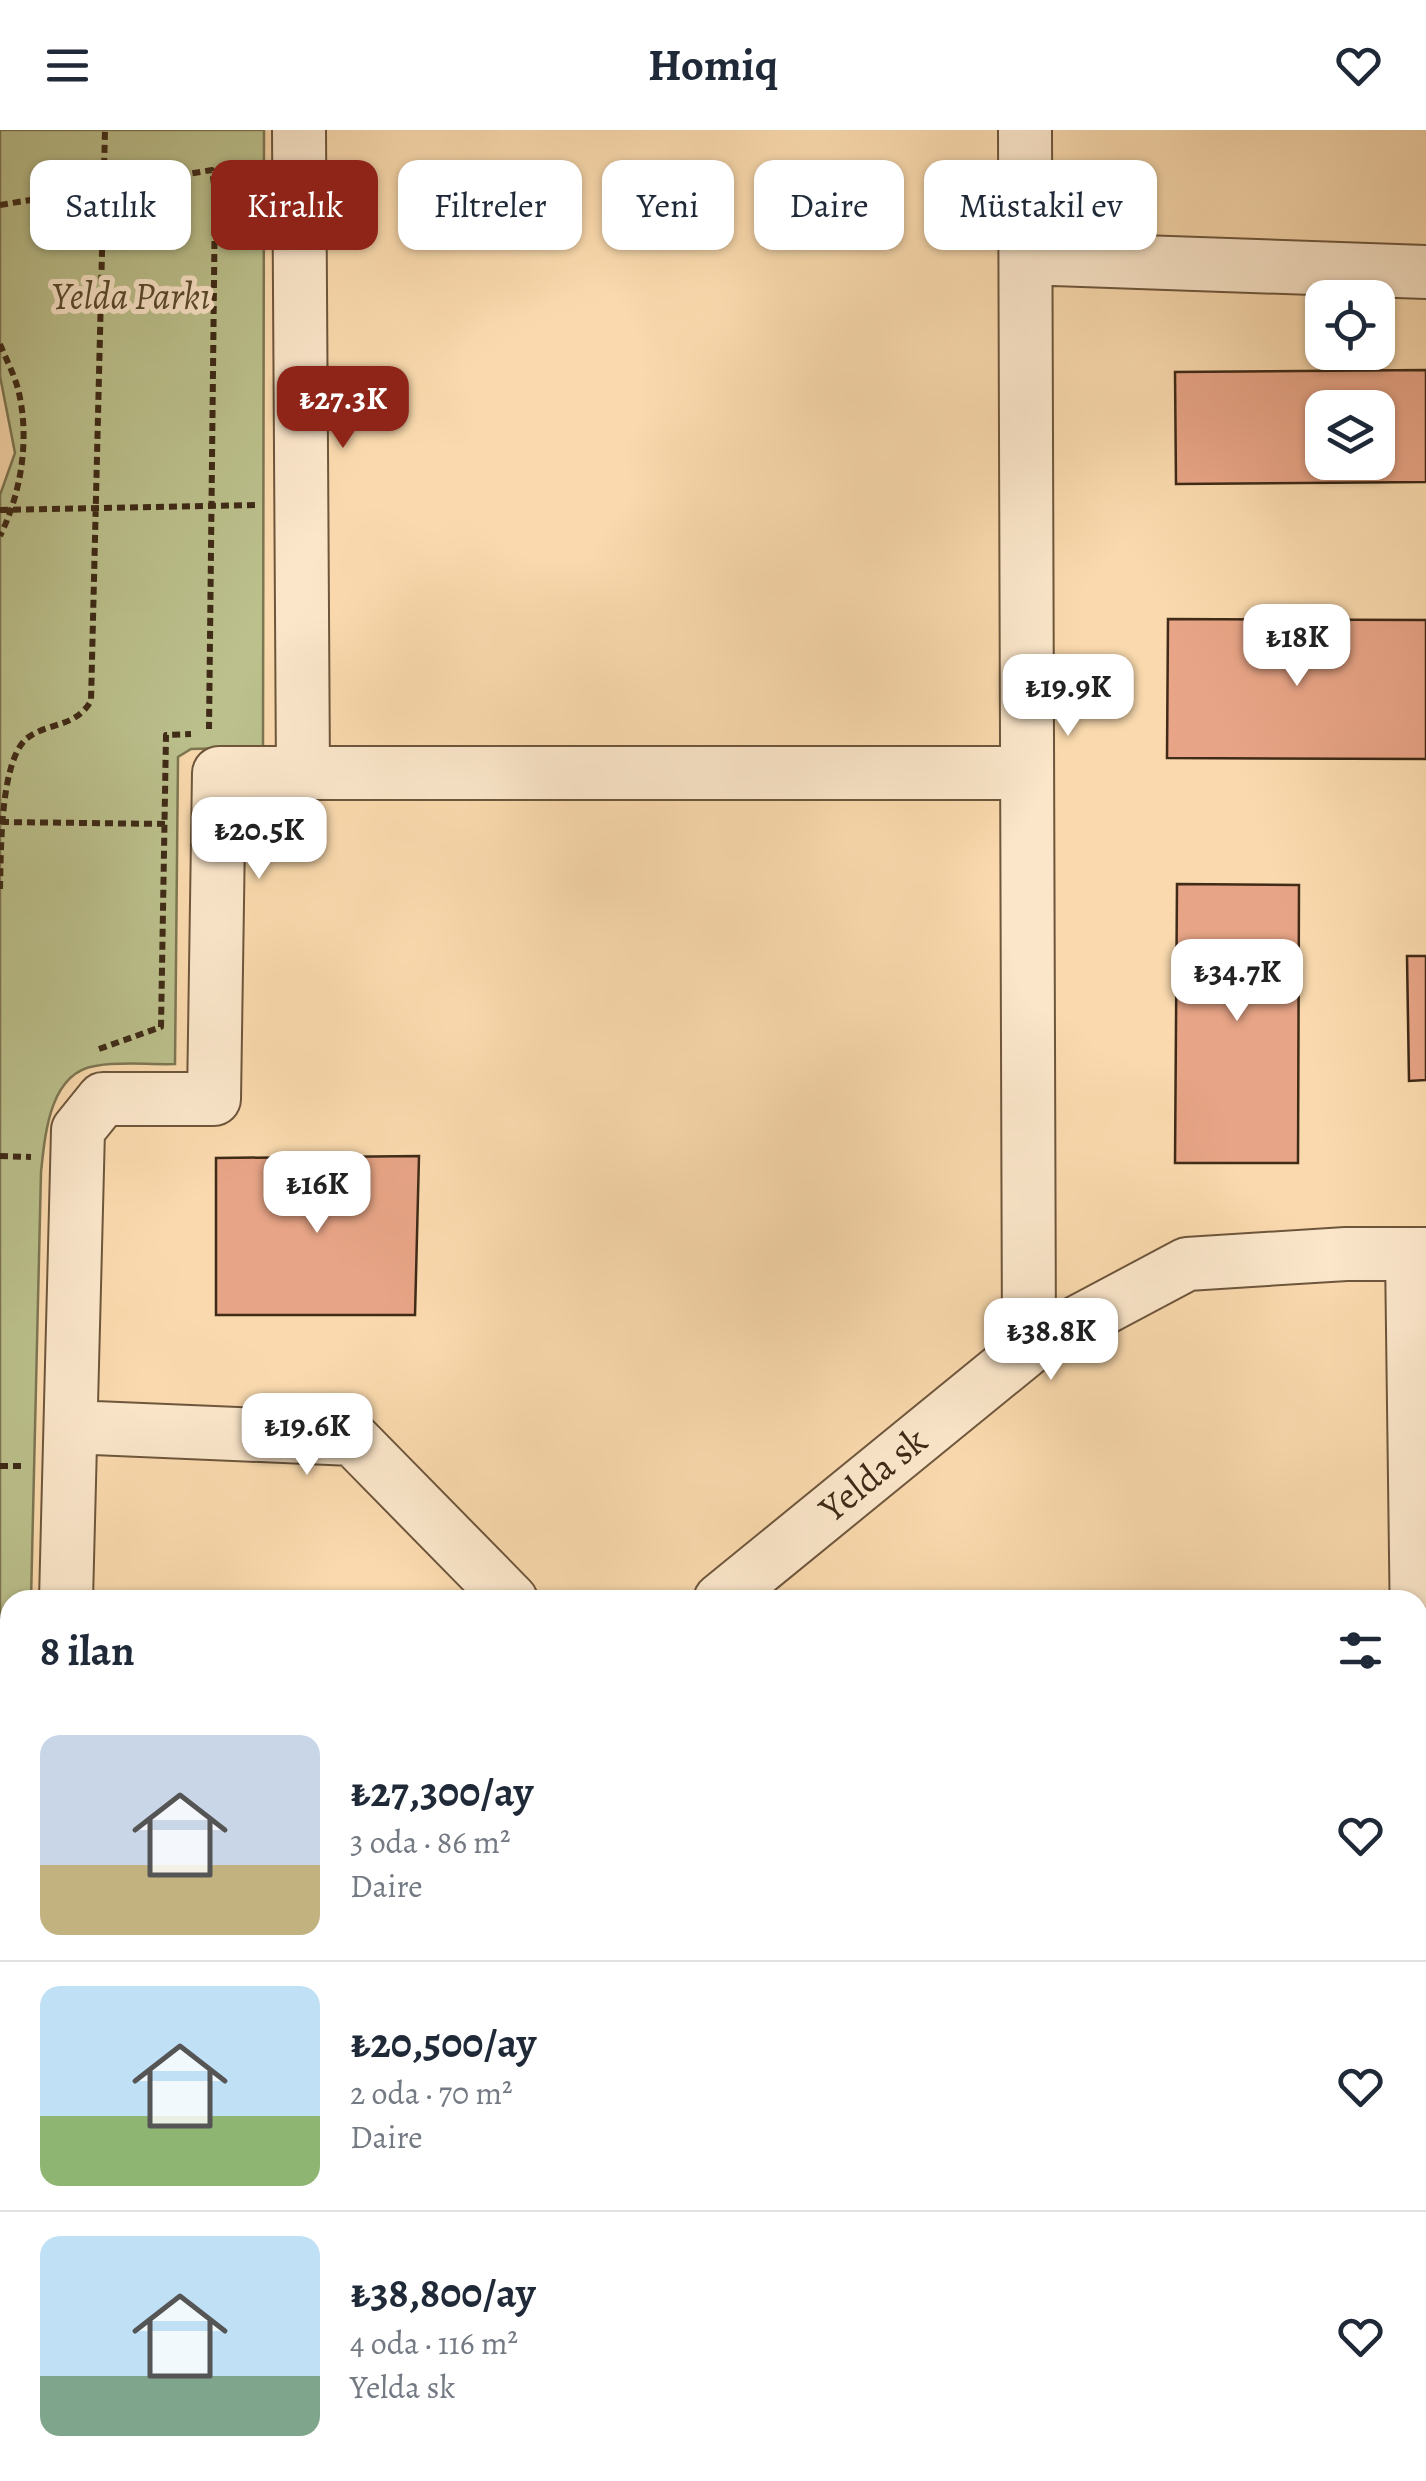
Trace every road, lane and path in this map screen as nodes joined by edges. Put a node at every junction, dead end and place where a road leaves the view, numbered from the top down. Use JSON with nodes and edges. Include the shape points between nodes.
{"nodes":[{"id":1,"x":104,"y":130,"type":"edge"},
{"id":2,"x":299,"y":130,"type":"edge"},
{"id":3,"x":1025,"y":130,"type":"edge"},
{"id":4,"x":103,"y":160,"type":"edge"},
{"id":5,"x":191,"y":173,"type":"edge"},
{"id":6,"x":30,"y":200,"type":"edge"},
{"id":7,"x":0,"y":205,"type":"edge"},
{"id":8,"x":102,"y":250,"type":"edge"},
{"id":9,"x":1026,"y":258,"type":"junction"},
{"id":10,"x":1426,"y":272,"type":"edge"},
{"id":11,"x":0,"y":344,"type":"edge"},
{"id":12,"x":302,"y":503,"type":"junction"},
{"id":13,"x":212,"y":507,"type":"junction"},
{"id":14,"x":96,"y":509,"type":"junction"},
{"id":15,"x":0,"y":510,"type":"edge"},
{"id":16,"x":11,"y":510,"type":"junction"},
{"id":17,"x":0,"y":536,"type":"edge"},
{"id":18,"x":303,"y":773,"type":"junction"},
{"id":19,"x":1027,"y":773,"type":"junction"},
{"id":20,"x":1,"y":822,"type":"edge"},
{"id":21,"x":164,"y":824,"type":"junction"},
{"id":22,"x":219,"y":825,"type":"junction"},
{"id":23,"x":0,"y":889,"type":"edge"},
{"id":24,"x":86,"y":1054,"type":"dead end"},
{"id":25,"x":29,"y":1143,"type":"dead end"},
{"id":26,"x":27,"y":1176,"type":"dead end"},
{"id":27,"x":1419,"y":1254,"type":"edge"},
{"id":28,"x":1029,"y":1348,"type":"junction"},
{"id":29,"x":71,"y":1427,"type":"junction"},
{"id":30,"x":22,"y":1447,"type":"dead end"},
{"id":31,"x":22,"y":1485,"type":"dead end"},
{"id":32,"x":66,"y":1590,"type":"edge"},
{"id":33,"x":501,"y":1590,"type":"edge"},
{"id":34,"x":732,"y":1590,"type":"edge"},
{"id":35,"x":1418,"y":1590,"type":"edge"}],
"edges":[{"from":1,"to":4,"type":"path"},
{"from":2,"to":12,"type":"street"},
{"from":3,"to":9,"type":"street"},
{"from":5,"to":13,"type":"path","via":[[212,170],[215,192]]},
{"from":6,"to":7,"type":"path"},
{"from":8,"to":14,"type":"path"},
{"from":9,"to":10,"type":"street"},
{"from":9,"to":19,"type":"street"},
{"from":11,"to":16,"type":"path","via":[[18,389],[24,448]]},
{"from":12,"to":13,"type":"path"},
{"from":12,"to":18,"type":"street"},
{"from":13,"to":14,"type":"path"},
{"from":13,"to":21,"type":"path","via":[[209,733],[166,735]]},
{"from":14,"to":16,"type":"path"},
{"from":14,"to":20,"type":"path","via":[[91,701],[82,717],[25,739],[9,759]]},
{"from":15,"to":16,"type":"path"},
{"from":16,"to":17,"type":"path"},
{"from":18,"to":19,"type":"street"},
{"from":18,"to":22,"type":"street","via":[[220,773]]},
{"from":19,"to":28,"type":"street"},
{"from":20,"to":21,"type":"path"},
{"from":20,"to":23,"type":"path"},
{"from":21,"to":22,"type":"path"},
{"from":21,"to":24,"type":"path","via":[[161,1028]]},
{"from":22,"to":29,"type":"street","via":[[214,1099],[102,1099],[78,1130]]},
{"from":25,"to":26,"type":"path"},
{"from":27,"to":28,"type":"street","name":"Yelda sk","via":[[1187,1264]]},
{"from":27,"to":35,"type":"street"},
{"from":28,"to":34,"type":"street","name":"Yelda sk"},
{"from":29,"to":32,"type":"street"},
{"from":29,"to":33,"type":"street","via":[[353,1439]]},
{"from":30,"to":31,"type":"path"}]}
